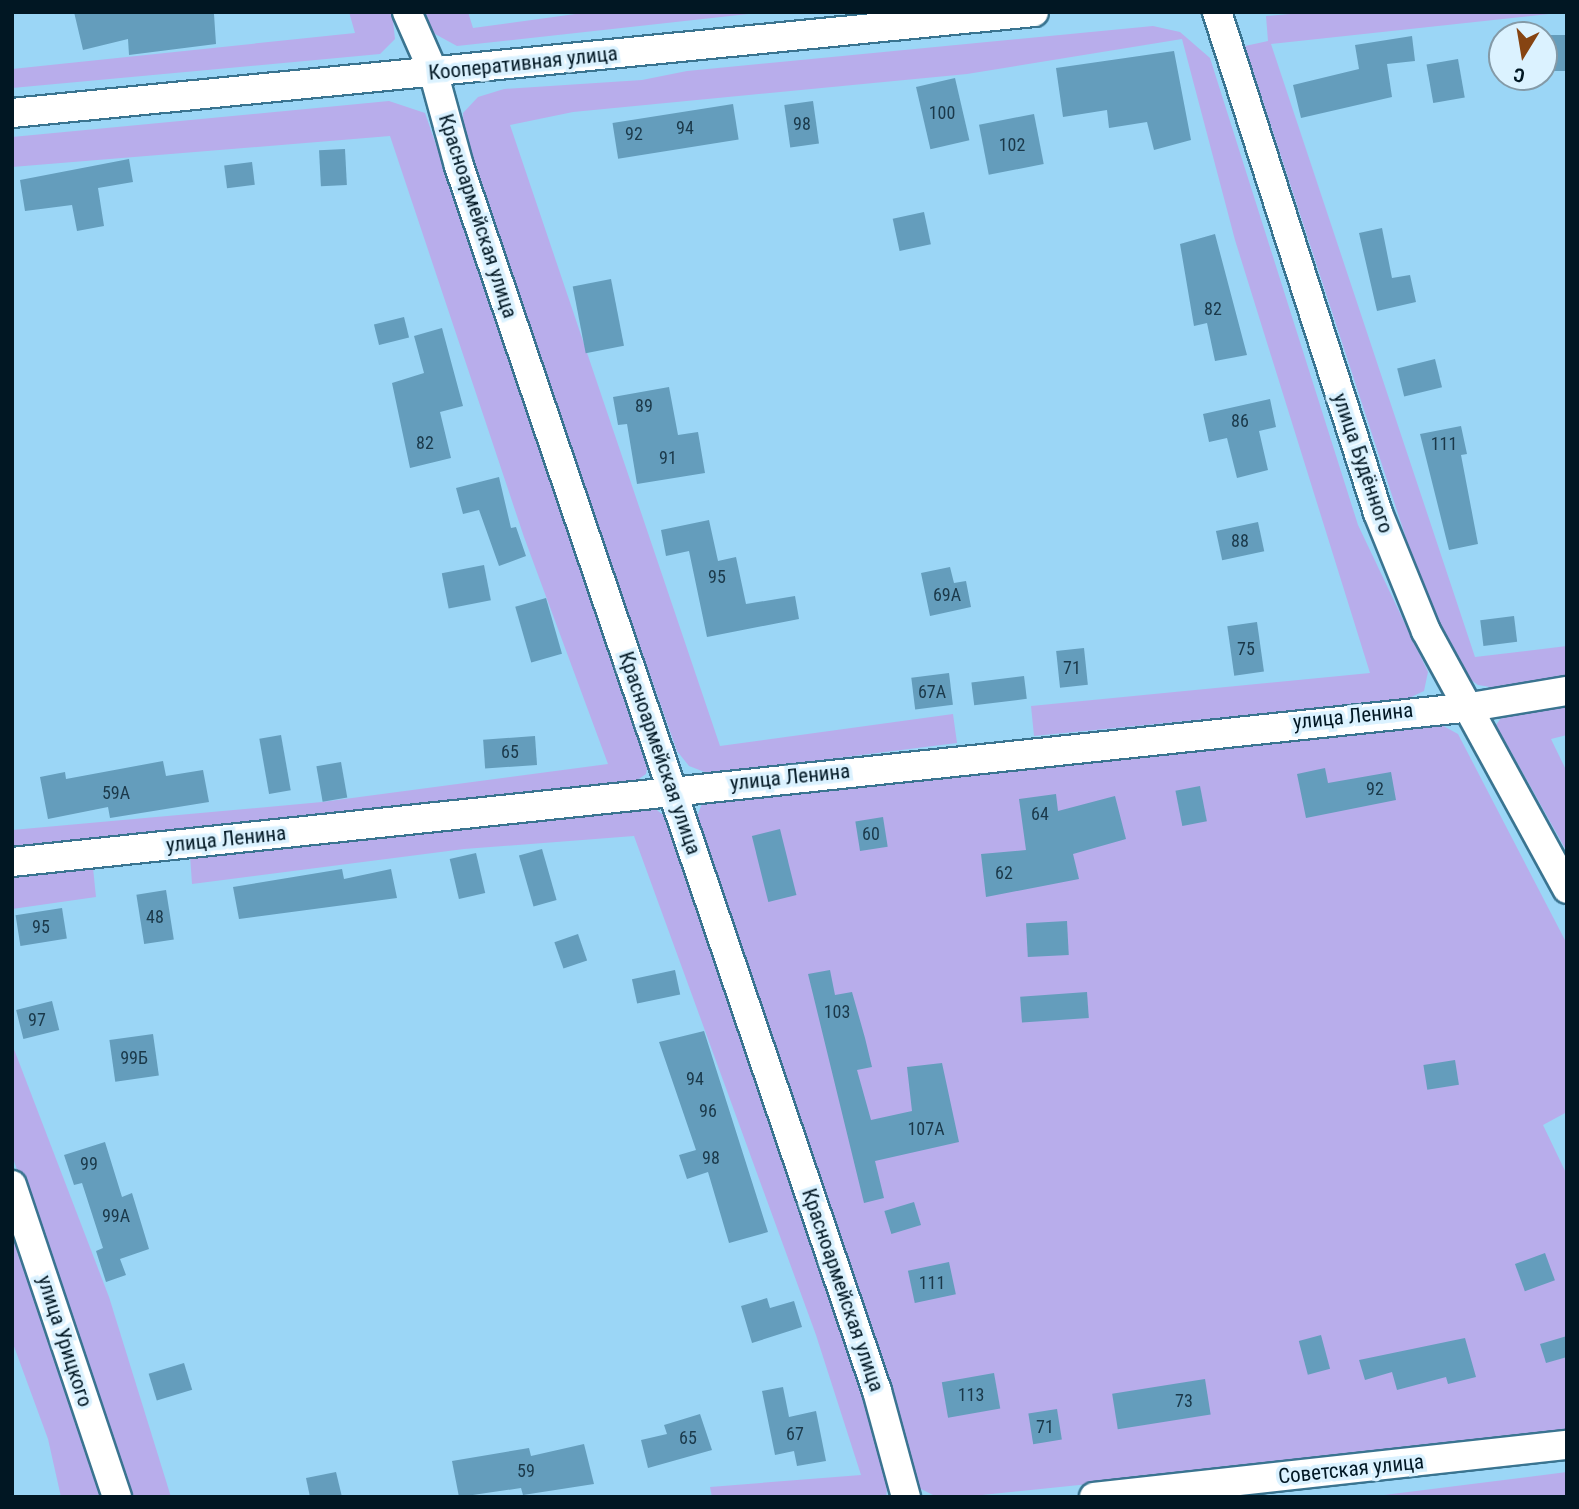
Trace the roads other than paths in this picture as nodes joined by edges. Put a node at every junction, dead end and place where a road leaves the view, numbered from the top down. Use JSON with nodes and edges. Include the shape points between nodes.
{"nodes":[{"id":1,"x":407,"y":12,"type":"edge"},
{"id":2,"x":1034,"y":12,"type":"edge"},
{"id":3,"x":1217,"y":12,"type":"edge"},
{"id":4,"x":433,"y":71,"type":"junction"},
{"id":5,"x":12,"y":113,"type":"edge"},
{"id":6,"x":1567,"y":691,"type":"edge"},
{"id":7,"x":1471,"y":707,"type":"junction"},
{"id":8,"x":673,"y":790,"type":"junction"},
{"id":9,"x":12,"y":862,"type":"edge"},
{"id":10,"x":1567,"y":889,"type":"edge"},
{"id":11,"x":12,"y":1185,"type":"edge"},
{"id":12,"x":1567,"y":1446,"type":"edge"},
{"id":13,"x":117,"y":1497,"type":"edge"},
{"id":14,"x":906,"y":1497,"type":"edge"},
{"id":15,"x":1094,"y":1497,"type":"edge"}],
"edges":[{"from":1,"to":4,"type":"street","name":"Красноармейская улица"},
{"from":2,"to":4,"type":"street","name":"Кооперативная улица"},
{"from":3,"to":7,"type":"street","name":"улица Будённого","via":[[1378,513],[1426,631]]},
{"from":4,"to":5,"type":"street","name":"Кооперативная улица"},
{"from":4,"to":8,"type":"street","name":"Красноармейская улица","via":[[459,166]]},
{"from":6,"to":7,"type":"street","name":"улица Ленина"},
{"from":7,"to":8,"type":"street","name":"улица Ленина"},
{"from":7,"to":10,"type":"street","name":"улица Будённого"},
{"from":8,"to":9,"type":"street","name":"улица Ленина"},
{"from":8,"to":14,"type":"street","name":"Красноармейская улица","via":[[877,1391]]},
{"from":11,"to":13,"type":"street","name":"улица Урицкого"},
{"from":12,"to":15,"type":"street","name":"Советская улица"}]}
